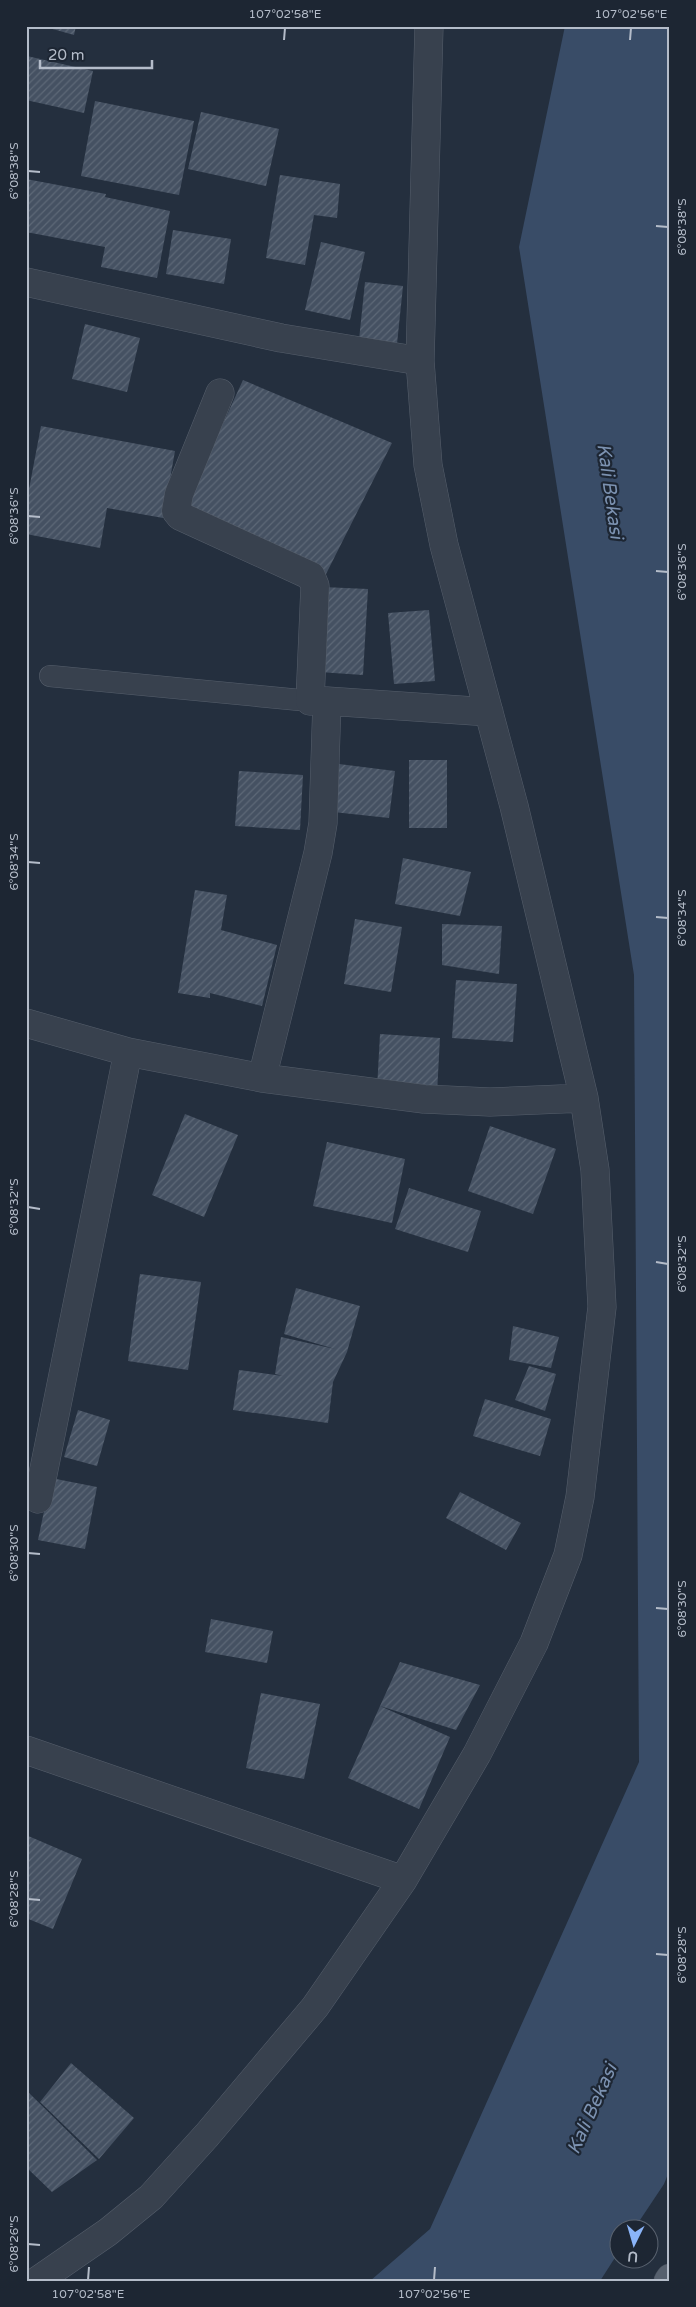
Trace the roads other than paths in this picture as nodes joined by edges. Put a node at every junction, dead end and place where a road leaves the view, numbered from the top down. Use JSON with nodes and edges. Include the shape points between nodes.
{"nodes":[{"id":1,"x":429,"y":26,"type":"edge"},
{"id":2,"x":26,"y":282,"type":"edge"},
{"id":3,"x":420,"y":361,"type":"junction"},
{"id":4,"x":220,"y":393,"type":"dead end"},
{"id":5,"x":50,"y":676,"type":"dead end"},
{"id":6,"x":318,"y":701,"type":"junction"},
{"id":7,"x":489,"y":712,"type":"junction"},
{"id":8,"x":26,"y":1024,"type":"edge"},
{"id":9,"x":128,"y":1052,"type":"junction"},
{"id":10,"x":262,"y":1078,"type":"junction"},
{"id":11,"x":584,"y":1098,"type":"junction"},
{"id":12,"x":38,"y":1499,"type":"dead end"},
{"id":13,"x":26,"y":1750,"type":"edge"},
{"id":14,"x":403,"y":1880,"type":"junction"},
{"id":15,"x":37,"y":2281,"type":"edge"}],
"edges":[{"from":1,"to":3,"type":"street"},
{"from":2,"to":3,"type":"street","via":[[281,338]]},
{"from":3,"to":7,"type":"street","via":[[428,465],[444,545]]},
{"from":4,"to":6,"type":"street","via":[[179,494],[176,512],[311,576],[316,586]]},
{"from":5,"to":6,"type":"lane"},
{"from":6,"to":7,"type":"street"},
{"from":6,"to":10,"type":"street","via":[[324,805],[319,845]]},
{"from":7,"to":11,"type":"street"},
{"from":8,"to":9,"type":"street"},
{"from":9,"to":10,"type":"street"},
{"from":9,"to":12,"type":"street"},
{"from":10,"to":11,"type":"street","via":[[424,1099],[490,1102]]},
{"from":11,"to":14,"type":"street","via":[[595,1170],[602,1307],[580,1497],[568,1555],[521,1668],[477,1754]]},
{"from":13,"to":14,"type":"street"},
{"from":14,"to":15,"type":"street","via":[[315,2006],[151,2197],[108,2232]]}]}
